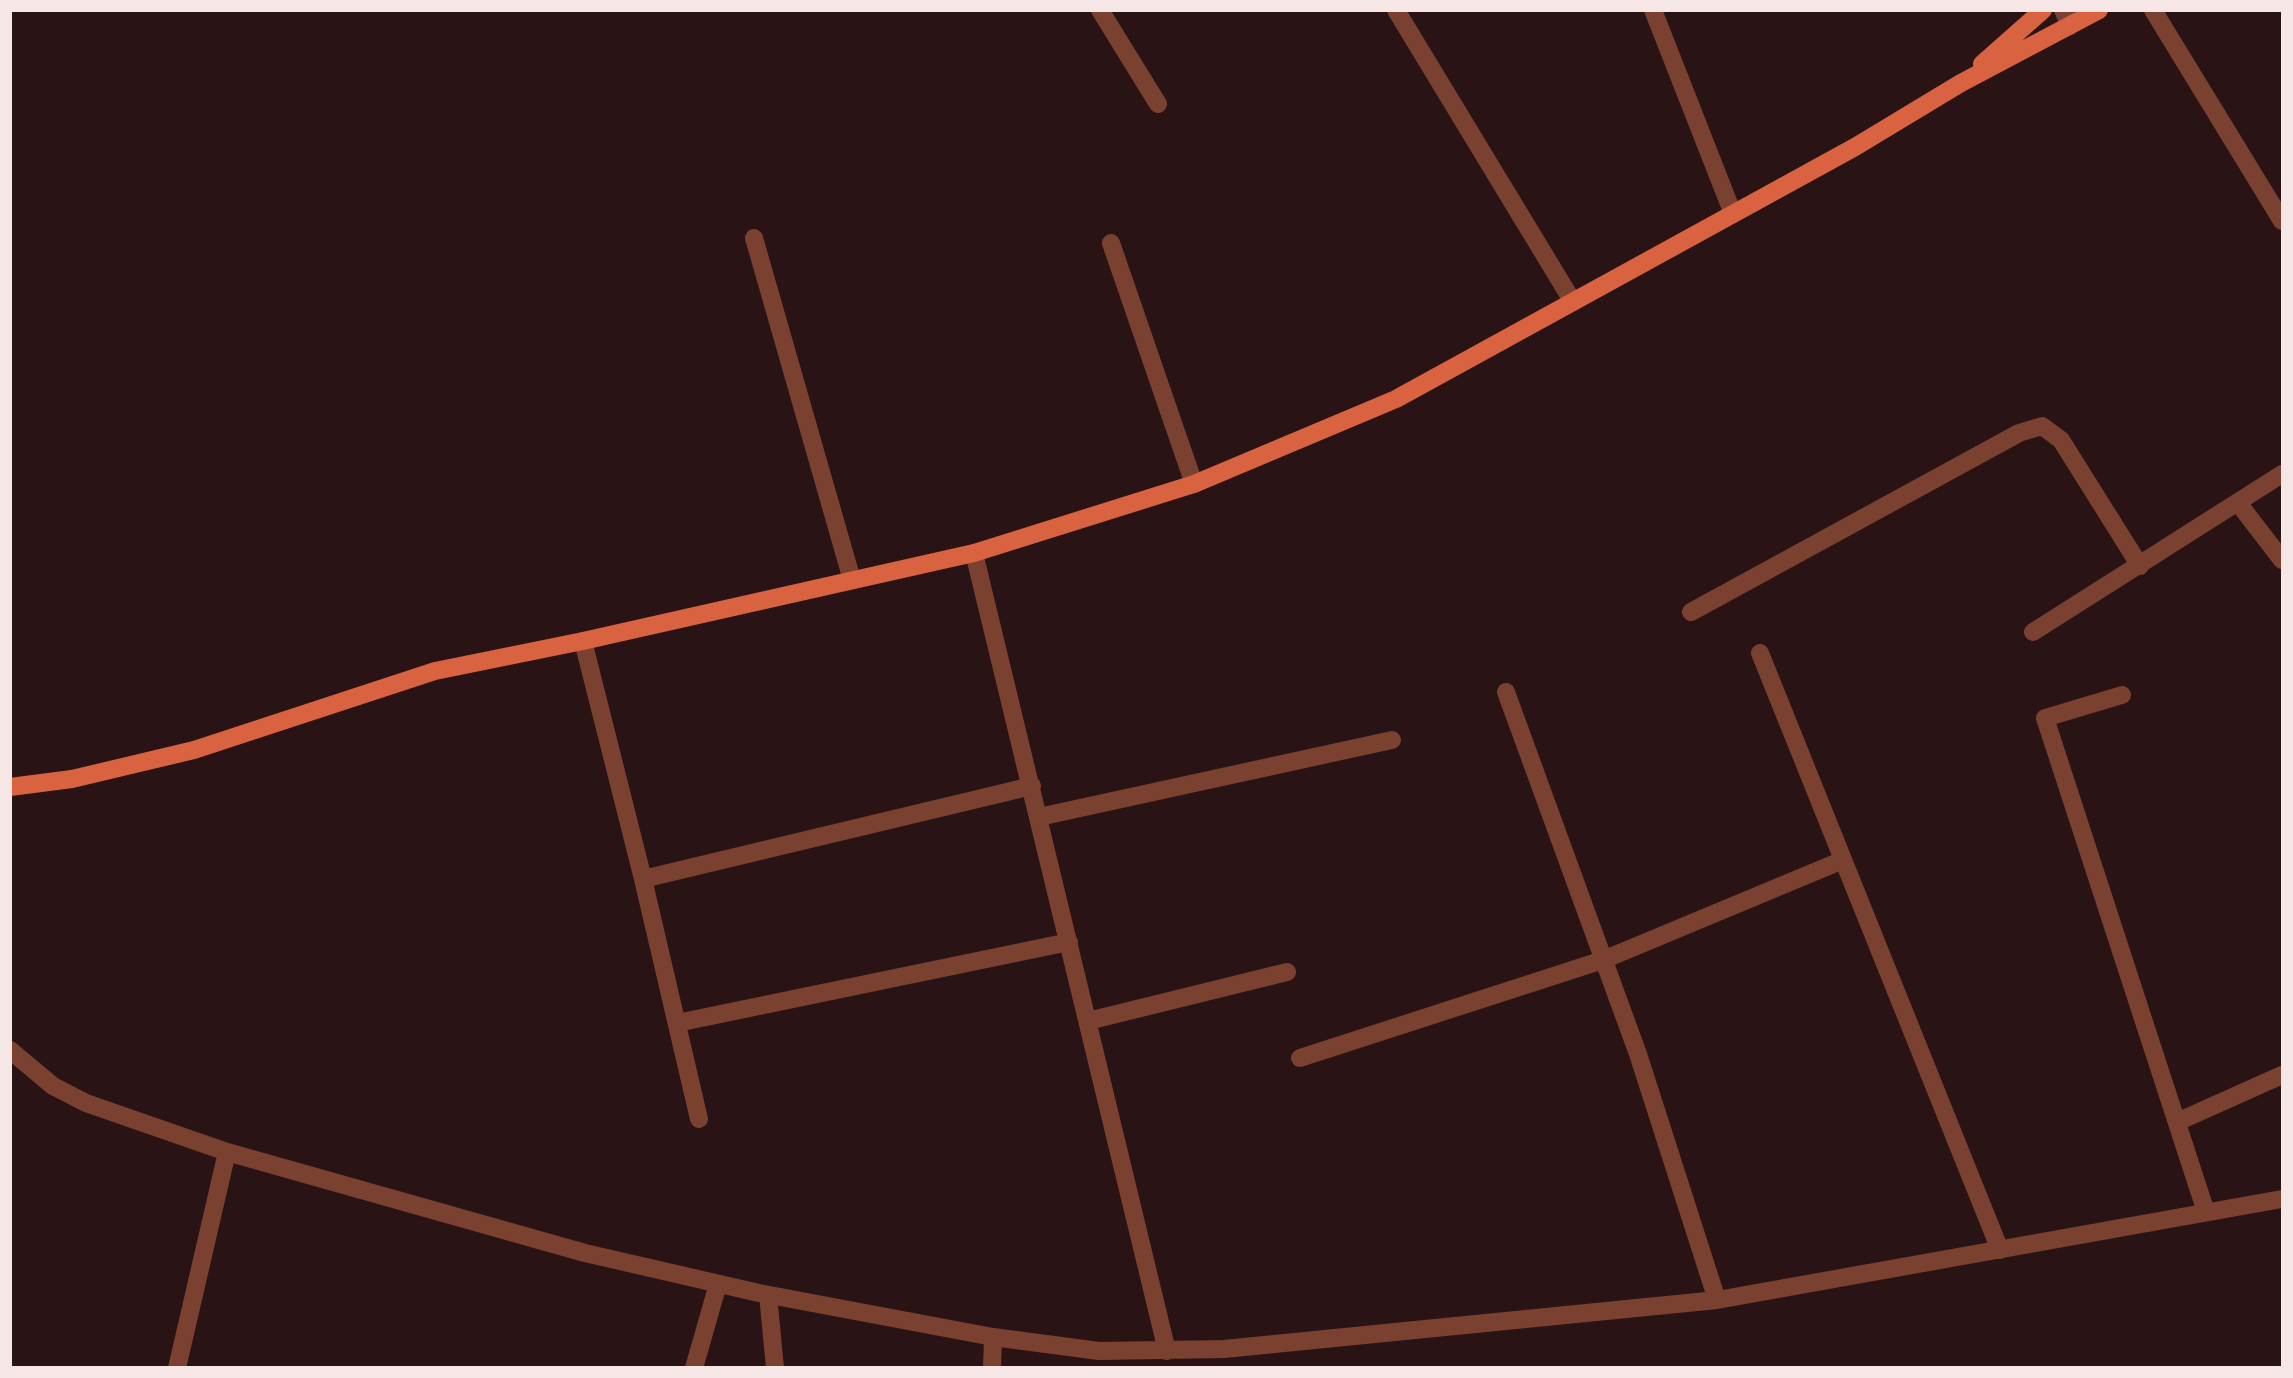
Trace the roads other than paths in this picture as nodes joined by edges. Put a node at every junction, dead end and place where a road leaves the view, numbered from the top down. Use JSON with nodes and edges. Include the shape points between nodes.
{"nodes":[{"id":1,"x":1100,"y":10,"type":"edge"},
{"id":2,"x":1396,"y":10,"type":"edge"},
{"id":3,"x":1653,"y":10,"type":"edge"},
{"id":4,"x":2043,"y":10,"type":"edge"},
{"id":5,"x":2100,"y":10,"type":"edge"},
{"id":6,"x":2153,"y":10,"type":"edge"},
{"id":7,"x":2066,"y":18,"type":"edge"},
{"id":8,"x":1961,"y":83,"type":"junction"},
{"id":9,"x":1158,"y":104,"type":"dead end"},
{"id":10,"x":1733,"y":214,"type":"junction"},
{"id":11,"x":2283,"y":221,"type":"edge"},
{"id":12,"x":754,"y":238,"type":"dead end"},
{"id":13,"x":1111,"y":243,"type":"dead end"},
{"id":14,"x":1573,"y":302,"type":"junction"},
{"id":15,"x":2283,"y":474,"type":"edge"},
{"id":16,"x":1194,"y":484,"type":"junction"},
{"id":17,"x":2239,"y":504,"type":"junction"},
{"id":18,"x":974,"y":553,"type":"junction"},
{"id":19,"x":2283,"y":560,"type":"edge"},
{"id":20,"x":2140,"y":566,"type":"junction"},
{"id":21,"x":852,"y":580,"type":"junction"},
{"id":22,"x":1691,"y":612,"type":"dead end"},
{"id":23,"x":2033,"y":632,"type":"dead end"},
{"id":24,"x":582,"y":641,"type":"junction"},
{"id":25,"x":1760,"y":653,"type":"dead end"},
{"id":26,"x":1506,"y":692,"type":"dead end"},
{"id":27,"x":2122,"y":695,"type":"dead end"},
{"id":28,"x":1392,"y":740,"type":"dead end"},
{"id":29,"x":1032,"y":786,"type":"junction"},
{"id":30,"x":10,"y":787,"type":"edge"},
{"id":31,"x":1039,"y":817,"type":"junction"},
{"id":32,"x":1843,"y":860,"type":"junction"},
{"id":33,"x":643,"y":879,"type":"junction"},
{"id":34,"x":1069,"y":942,"type":"junction"},
{"id":35,"x":1603,"y":960,"type":"junction"},
{"id":36,"x":1287,"y":972,"type":"dead end"},
{"id":37,"x":1088,"y":1021,"type":"junction"},
{"id":38,"x":676,"y":1023,"type":"junction"},
{"id":39,"x":10,"y":1050,"type":"edge"},
{"id":40,"x":1300,"y":1058,"type":"dead end"},
{"id":41,"x":2283,"y":1075,"type":"edge"},
{"id":42,"x":699,"y":1119,"type":"dead end"},
{"id":43,"x":2177,"y":1122,"type":"junction"},
{"id":44,"x":227,"y":1152,"type":"junction"},
{"id":45,"x":2283,"y":1199,"type":"edge"},
{"id":46,"x":2206,"y":1212,"type":"junction"},
{"id":47,"x":2000,"y":1250,"type":"junction"},
{"id":48,"x":718,"y":1284,"type":"junction"},
{"id":49,"x":768,"y":1295,"type":"junction"},
{"id":50,"x":1717,"y":1300,"type":"junction"},
{"id":51,"x":993,"y":1337,"type":"junction"},
{"id":52,"x":1167,"y":1351,"type":"junction"},
{"id":53,"x":1207,"y":1359,"type":"edge"},
{"id":54,"x":177,"y":1368,"type":"edge"},
{"id":55,"x":694,"y":1368,"type":"edge"},
{"id":56,"x":775,"y":1368,"type":"edge"},
{"id":57,"x":992,"y":1368,"type":"edge"}],
"edges":[{"from":1,"to":9,"type":"street"},
{"from":2,"to":14,"type":"street"},
{"from":3,"to":10,"type":"street"},
{"from":4,"to":8,"type":"main road"},
{"from":5,"to":7,"type":"main road"},
{"from":6,"to":11,"type":"street"},
{"from":7,"to":8,"type":"main road"},
{"from":8,"to":10,"type":"main road"},
{"from":10,"to":14,"type":"main road"},
{"from":12,"to":21,"type":"street"},
{"from":13,"to":16,"type":"street"},
{"from":14,"to":16,"type":"main road","via":[[1396,399]]},
{"from":15,"to":17,"type":"street"},
{"from":16,"to":18,"type":"main road"},
{"from":17,"to":19,"type":"street"},
{"from":17,"to":20,"type":"street"},
{"from":18,"to":21,"type":"main road"},
{"from":18,"to":29,"type":"street"},
{"from":20,"to":22,"type":"street","via":[[2061,440],[2042,426],[2019,433]]},
{"from":20,"to":23,"type":"street"},
{"from":21,"to":24,"type":"main road"},
{"from":24,"to":30,"type":"main road","via":[[435,671],[194,750],[72,779]]},
{"from":24,"to":33,"type":"street"},
{"from":25,"to":32,"type":"street"},
{"from":26,"to":35,"type":"street"},
{"from":27,"to":43,"type":"street","via":[[2045,718]]},
{"from":28,"to":31,"type":"street"},
{"from":29,"to":31,"type":"street"},
{"from":29,"to":33,"type":"street"},
{"from":31,"to":34,"type":"street"},
{"from":32,"to":35,"type":"street"},
{"from":32,"to":47,"type":"street"},
{"from":33,"to":38,"type":"street"},
{"from":34,"to":37,"type":"street"},
{"from":34,"to":38,"type":"street"},
{"from":35,"to":40,"type":"street"},
{"from":35,"to":50,"type":"street","via":[[1638,1054]]},
{"from":36,"to":37,"type":"street"},
{"from":37,"to":52,"type":"street"},
{"from":38,"to":42,"type":"street"},
{"from":39,"to":44,"type":"street","via":[[53,1086],[86,1103]]},
{"from":41,"to":43,"type":"street"},
{"from":43,"to":46,"type":"street"},
{"from":44,"to":48,"type":"street","via":[[585,1253]]},
{"from":44,"to":54,"type":"street"},
{"from":45,"to":46,"type":"street"},
{"from":46,"to":47,"type":"street"},
{"from":47,"to":50,"type":"street"},
{"from":48,"to":49,"type":"street"},
{"from":48,"to":55,"type":"street"},
{"from":49,"to":51,"type":"street"},
{"from":49,"to":56,"type":"street"},
{"from":50,"to":53,"type":"street"},
{"from":51,"to":52,"type":"street","via":[[1099,1351]]},
{"from":51,"to":57,"type":"street"},
{"from":52,"to":53,"type":"street"}]}
